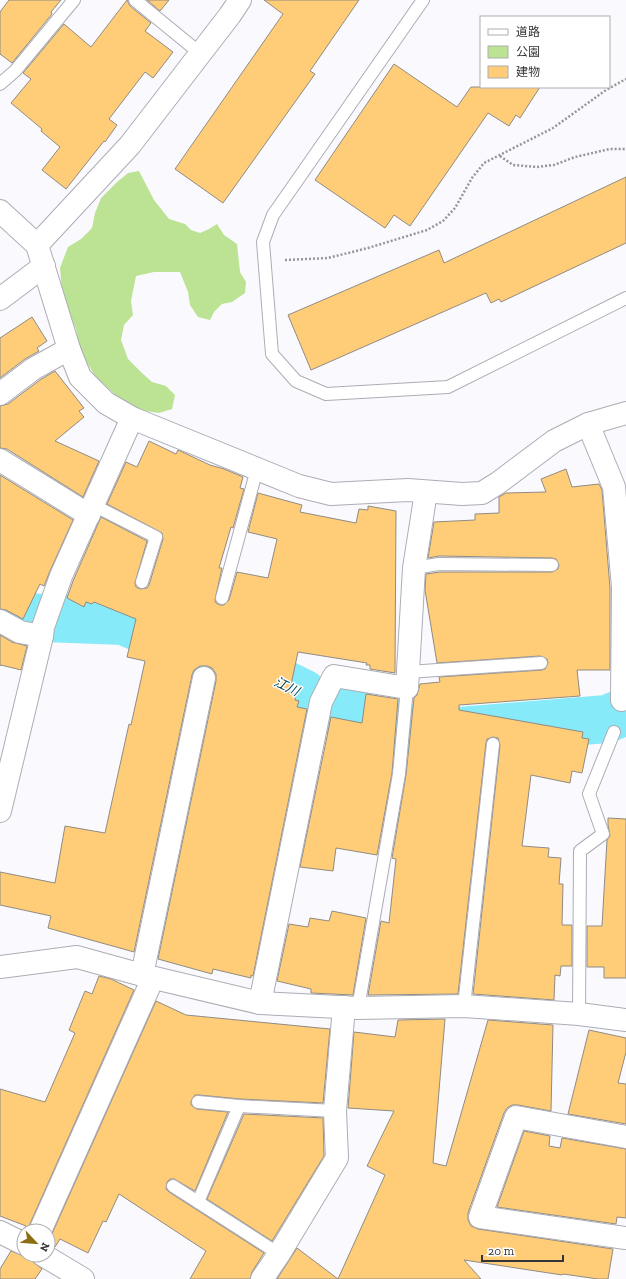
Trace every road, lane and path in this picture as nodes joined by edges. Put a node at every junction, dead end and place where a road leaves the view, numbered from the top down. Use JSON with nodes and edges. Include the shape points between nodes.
{"nodes":[{"id":1,"x":74,"y":0,"type":"edge"},
{"id":2,"x":134,"y":0,"type":"edge"},
{"id":3,"x":240,"y":0,"type":"edge"},
{"id":4,"x":422,"y":0,"type":"edge"},
{"id":5,"x":200,"y":54,"type":"junction"},
{"id":6,"x":626,"y":79,"type":"edge"},
{"id":7,"x":0,"y":84,"type":"edge"},
{"id":8,"x":610,"y":88,"type":"edge"},
{"id":9,"x":610,"y":88,"type":"edge"},
{"id":10,"x":626,"y":149,"type":"edge"},
{"id":11,"x":499,"y":156,"type":"junction"},
{"id":12,"x":0,"y":211,"type":"edge"},
{"id":13,"x":37,"y":245,"type":"junction"},
{"id":14,"x":264,"y":259,"type":"junction"},
{"id":15,"x":44,"y":266,"type":"junction"},
{"id":16,"x":626,"y":298,"type":"edge"},
{"id":17,"x":0,"y":299,"type":"edge"},
{"id":18,"x":69,"y":349,"type":"junction"},
{"id":19,"x":0,"y":394,"type":"edge"},
{"id":20,"x":626,"y":413,"type":"edge"},
{"id":21,"x":132,"y":418,"type":"junction"},
{"id":22,"x":588,"y":424,"type":"junction"},
{"id":23,"x":0,"y":460,"type":"edge"},
{"id":24,"x":257,"y":469,"type":"junction"},
{"id":25,"x":426,"y":492,"type":"junction"},
{"id":26,"x":91,"y":510,"type":"junction"},
{"id":27,"x":552,"y":565,"type":"dead end"},
{"id":28,"x":414,"y":568,"type":"junction"},
{"id":29,"x":142,"y":582,"type":"dead end"},
{"id":30,"x":222,"y":598,"type":"dead end"},
{"id":31,"x":0,"y":621,"type":"edge"},
{"id":32,"x":42,"y":636,"type":"junction"},
{"id":33,"x":540,"y":663,"type":"dead end"},
{"id":34,"x":204,"y":678,"type":"dead end"},
{"id":35,"x":408,"y":680,"type":"junction"},
{"id":36,"x":626,"y":698,"type":"edge"},
{"id":37,"x":614,"y":732,"type":"dead end"},
{"id":38,"x":493,"y":744,"type":"dead end"},
{"id":39,"x":0,"y":810,"type":"edge"},
{"id":40,"x":0,"y":967,"type":"edge"},
{"id":41,"x":147,"y":977,"type":"junction"},
{"id":42,"x":260,"y":1003,"type":"junction"},
{"id":43,"x":464,"y":1006,"type":"junction"},
{"id":44,"x":351,"y":1007,"type":"junction"},
{"id":45,"x":579,"y":1014,"type":"junction"},
{"id":46,"x":626,"y":1020,"type":"edge"},
{"id":47,"x":198,"y":1102,"type":"dead end"},
{"id":48,"x":239,"y":1106,"type":"junction"},
{"id":49,"x":335,"y":1111,"type":"junction"},
{"id":50,"x":626,"y":1137,"type":"edge"},
{"id":51,"x":173,"y":1186,"type":"dead end"},
{"id":52,"x":198,"y":1202,"type":"junction"},
{"id":53,"x":43,"y":1223,"type":"edge"},
{"id":54,"x":0,"y":1232,"type":"edge"},
{"id":55,"x":626,"y":1238,"type":"edge"},
{"id":56,"x":16,"y":1240,"type":"edge"},
{"id":57,"x":279,"y":1254,"type":"junction"},
{"id":58,"x":56,"y":1263,"type":"edge"},
{"id":59,"x":83,"y":1279,"type":"edge"},
{"id":60,"x":262,"y":1279,"type":"edge"}],
"edges":[{"from":1,"to":7,"type":"lane","via":[[15,70]]},
{"from":2,"to":5,"type":"lane"},
{"from":3,"to":5,"type":"street"},
{"from":4,"to":14,"type":"lane","via":[[273,215],[263,242]]},
{"from":5,"to":13,"type":"street","via":[[130,145]]},
{"from":6,"to":8,"type":"path"},
{"from":9,"to":11,"type":"path","via":[[553,128]]},
{"from":10,"to":11,"type":"path","via":[[610,149],[554,165],[537,167],[513,165]]},
{"from":11,"to":14,"type":"path","via":[[484,163],[455,208],[443,221],[427,230],[328,258],[294,261]]},
{"from":12,"to":13,"type":"street"},
{"from":13,"to":15,"type":"street"},
{"from":14,"to":16,"type":"lane","via":[[272,354],[296,381],[326,394],[448,387]]},
{"from":15,"to":17,"type":"street"},
{"from":15,"to":18,"type":"street"},
{"from":18,"to":19,"type":"street","via":[[33,369]]},
{"from":18,"to":21,"type":"street","via":[[80,377],[106,403]]},
{"from":20,"to":22,"type":"street"},
{"from":21,"to":24,"type":"street"},
{"from":21,"to":26,"type":"street"},
{"from":22,"to":25,"type":"street","via":[[554,441],[482,493]]},
{"from":22,"to":36,"type":"street","via":[[614,487],[623,587],[622,700]]},
{"from":23,"to":26,"type":"street"},
{"from":24,"to":25,"type":"street","via":[[298,486],[331,494],[408,490]]},
{"from":24,"to":30,"type":"lane"},
{"from":25,"to":28,"type":"street"},
{"from":26,"to":29,"type":"lane","via":[[156,537]]},
{"from":26,"to":32,"type":"street","via":[[61,576]]},
{"from":27,"to":28,"type":"lane","via":[[439,564]]},
{"from":28,"to":35,"type":"street"},
{"from":31,"to":32,"type":"street","via":[[20,632]]},
{"from":32,"to":39,"type":"street"},
{"from":33,"to":35,"type":"lane"},
{"from":34,"to":41,"type":"street"},
{"from":35,"to":42,"type":"street","via":[[334,676],[321,702]]},
{"from":35,"to":44,"type":"lane","via":[[399,774]]},
{"from":37,"to":45,"type":"lane","via":[[589,794],[603,834],[580,851]]},
{"from":38,"to":43,"type":"lane"},
{"from":40,"to":41,"type":"street","via":[[77,957]]},
{"from":41,"to":42,"type":"street"},
{"from":41,"to":53,"type":"street"},
{"from":42,"to":44,"type":"street"},
{"from":43,"to":44,"type":"street"},
{"from":43,"to":45,"type":"street"},
{"from":44,"to":49,"type":"street"},
{"from":45,"to":46,"type":"street"},
{"from":47,"to":48,"type":"lane"},
{"from":48,"to":49,"type":"lane"},
{"from":48,"to":52,"type":"lane"},
{"from":49,"to":57,"type":"street","via":[[337,1158]]},
{"from":50,"to":55,"type":"street","via":[[516,1117],[480,1217]]},
{"from":51,"to":52,"type":"lane"},
{"from":52,"to":57,"type":"lane"},
{"from":54,"to":56,"type":"street"},
{"from":57,"to":60,"type":"street"},
{"from":58,"to":59,"type":"street"}]}
